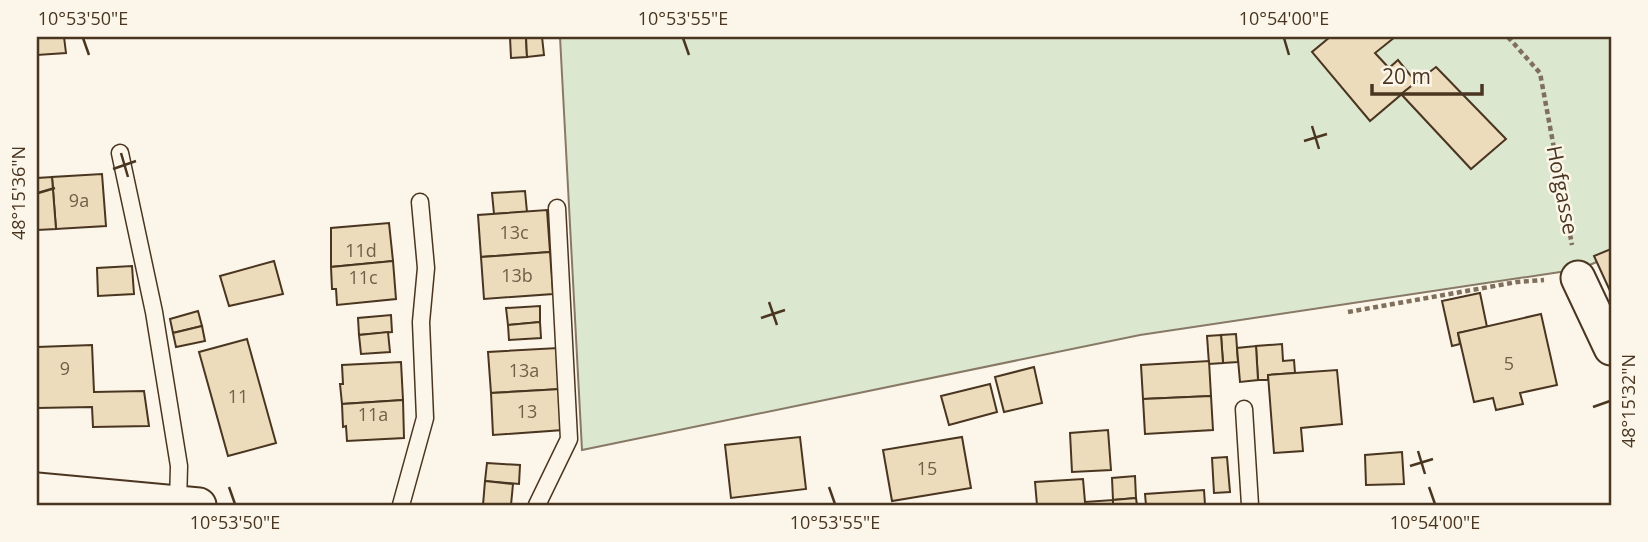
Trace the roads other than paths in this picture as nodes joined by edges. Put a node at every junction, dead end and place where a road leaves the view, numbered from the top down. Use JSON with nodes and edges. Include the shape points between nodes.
{"nodes":[{"id":1,"x":120,"y":153,"type":"dead end"},
{"id":2,"x":420,"y":202,"type":"dead end"},
{"id":3,"x":557,"y":208,"type":"dead end"},
{"id":4,"x":1578,"y":278,"type":"road end"},
{"id":5,"x":1611,"y":348,"type":"edge"},
{"id":6,"x":1244,"y":410,"type":"dead end"},
{"id":7,"x":37,"y":490,"type":"edge"},
{"id":8,"x":189,"y":504,"type":"edge"},
{"id":9,"x":401,"y":505,"type":"edge"},
{"id":10,"x":537,"y":505,"type":"edge"},
{"id":11,"x":1250,"y":505,"type":"edge"}],
"edges":[{"from":1,"to":8,"type":"lane"},
{"from":2,"to":9,"type":"lane","via":[[426,268],[421,322],[425,418]]},
{"from":3,"to":10,"type":"lane","via":[[569,439]]},
{"from":4,"to":5,"type":"street"},
{"from":6,"to":11,"type":"lane"},
{"from":7,"to":8,"type":"street"}]}
